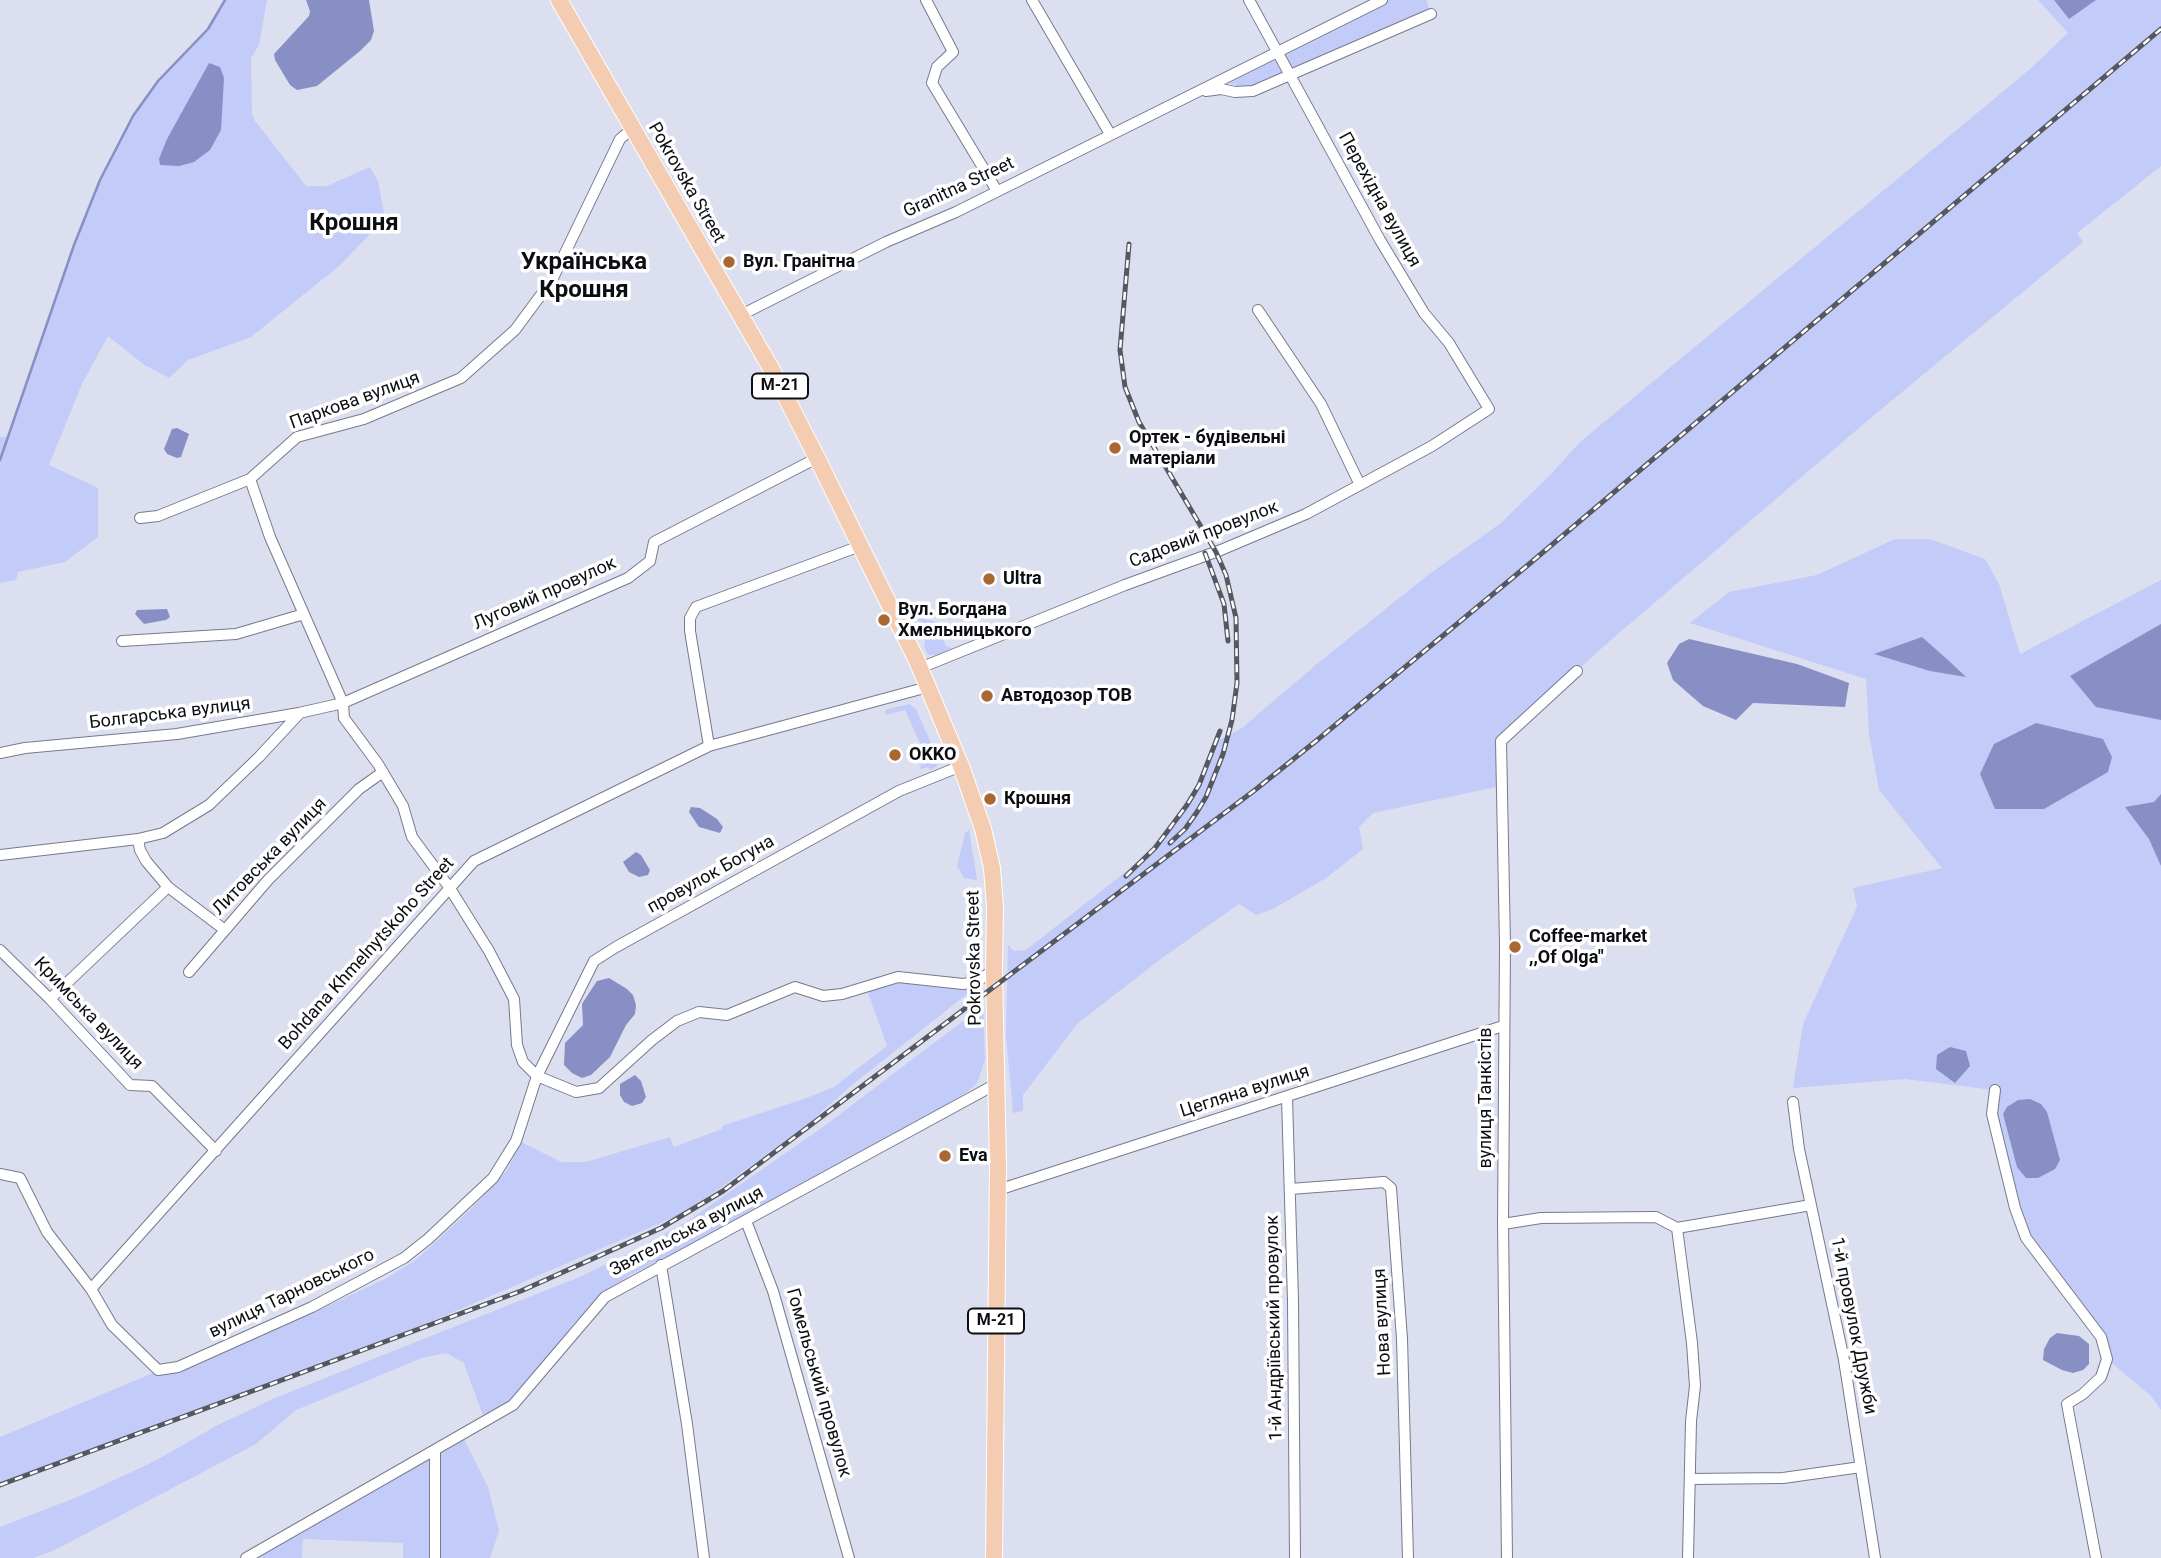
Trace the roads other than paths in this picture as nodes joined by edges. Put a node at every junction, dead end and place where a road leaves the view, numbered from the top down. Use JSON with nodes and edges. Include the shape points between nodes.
{"nodes":[{"id":1,"x":559,"y":0,"type":"edge"},
{"id":2,"x":926,"y":0,"type":"edge"},
{"id":3,"x":1032,"y":0,"type":"edge"},
{"id":4,"x":1249,"y":0,"type":"edge"},
{"id":5,"x":1382,"y":0,"type":"edge"},
{"id":6,"x":1431,"y":14,"type":"dead end"},
{"id":7,"x":1278,"y":52,"type":"junction"},
{"id":8,"x":1289,"y":74,"type":"junction"},
{"id":9,"x":1193,"y":94,"type":"junction"},
{"id":10,"x":632,"y":128,"type":"junction"},
{"id":11,"x":1110,"y":134,"type":"junction"},
{"id":12,"x":997,"y":191,"type":"junction"},
{"id":13,"x":1258,"y":310,"type":"dead end"},
{"id":14,"x":741,"y":315,"type":"junction"},
{"id":15,"x":1489,"y":409,"type":"joint"},
{"id":16,"x":817,"y":458,"type":"junction"},
{"id":17,"x":250,"y":479,"type":"junction"},
{"id":18,"x":1360,"y":485,"type":"junction"},
{"id":19,"x":140,"y":518,"type":"dead end"},
{"id":20,"x":860,"y":546,"type":"junction"},
{"id":21,"x":304,"y":614,"type":"junction"},
{"id":22,"x":121,"y":641,"type":"dead end"},
{"id":23,"x":919,"y":668,"type":"junction"},
{"id":24,"x":1577,"y":671,"type":"dead end"},
{"id":25,"x":928,"y":687,"type":"junction"},
{"id":26,"x":343,"y":703,"type":"junction"},
{"id":27,"x":299,"y":713,"type":"junction"},
{"id":28,"x":709,"y":746,"type":"junction"},
{"id":29,"x":0,"y":753,"type":"edge"},
{"id":30,"x":961,"y":766,"type":"junction"},
{"id":31,"x":383,"y":772,"type":"junction"},
{"id":32,"x":138,"y":839,"type":"junction"},
{"id":33,"x":0,"y":855,"type":"edge"},
{"id":34,"x":169,"y":887,"type":"junction"},
{"id":35,"x":449,"y":887,"type":"junction"},
{"id":36,"x":225,"y":930,"type":"junction"},
{"id":37,"x":0,"y":950,"type":"edge"},
{"id":38,"x":994,"y":970,"type":"junction"},
{"id":39,"x":189,"y":972,"type":"dead end"},
{"id":40,"x":50,"y":999,"type":"junction"},
{"id":41,"x":1503,"y":1026,"type":"junction"},
{"id":42,"x":537,"y":1076,"type":"junction"},
{"id":43,"x":996,"y":1084,"type":"junction"},
{"id":44,"x":1995,"y":1090,"type":"dead end"},
{"id":45,"x":1287,"y":1098,"type":"junction"},
{"id":46,"x":1793,"y":1102,"type":"dead end"},
{"id":47,"x":216,"y":1151,"type":"junction"},
{"id":48,"x":0,"y":1174,"type":"edge"},
{"id":49,"x":1290,"y":1189,"type":"junction"},
{"id":50,"x":998,"y":1190,"type":"junction"},
{"id":51,"x":1811,"y":1205,"type":"junction"},
{"id":52,"x":746,"y":1221,"type":"junction"},
{"id":53,"x":1503,"y":1224,"type":"junction"},
{"id":54,"x":1677,"y":1228,"type":"junction"},
{"id":55,"x":661,"y":1265,"type":"junction"},
{"id":56,"x":90,"y":1289,"type":"junction"},
{"id":57,"x":435,"y":1451,"type":"junction"},
{"id":58,"x":1861,"y":1467,"type":"junction"},
{"id":59,"x":1691,"y":1479,"type":"junction"},
{"id":60,"x":247,"y":1558,"type":"edge"},
{"id":61,"x":435,"y":1558,"type":"edge"},
{"id":62,"x":704,"y":1558,"type":"edge"},
{"id":63,"x":849,"y":1558,"type":"edge"},
{"id":64,"x":994,"y":1558,"type":"edge"},
{"id":65,"x":1295,"y":1558,"type":"edge"},
{"id":66,"x":1408,"y":1558,"type":"edge"},
{"id":67,"x":1507,"y":1558,"type":"edge"},
{"id":68,"x":1688,"y":1558,"type":"edge"},
{"id":69,"x":1875,"y":1558,"type":"edge"},
{"id":70,"x":2096,"y":1558,"type":"edge"}],
"edges":[{"from":1,"to":10,"type":"highway","name":"Pokrovska Street","number":"М-21"},
{"from":2,"to":12,"type":"street","via":[[953,52],[937,67],[932,83]]},
{"from":3,"to":11,"type":"street"},
{"from":4,"to":7,"type":"street","name":"Перехідна вулиця"},
{"from":5,"to":7,"type":"street","name":"Granitna Street"},
{"from":6,"to":8,"type":"street","name":"Granitna Street"},
{"from":7,"to":8,"type":"street","name":"Перехідна вулиця"},
{"from":7,"to":9,"type":"street","name":"Granitna Street"},
{"from":8,"to":9,"type":"street","name":"Granitna Street","via":[[1253,91],[1221,89]]},
{"from":8,"to":15,"type":"street","name":"Перехідна вулиця","via":[[1380,240]]},
{"from":9,"to":11,"type":"street","name":"Granitna Street"},
{"from":10,"to":14,"type":"highway","name":"Pokrovska Street","number":"М-21"},
{"from":10,"to":17,"type":"street","name":"Паркова вулиця","via":[[620,139],[552,280],[516,330],[461,378],[364,419],[297,437]]},
{"from":11,"to":12,"type":"street","name":"Granitna Street"},
{"from":12,"to":14,"type":"street","name":"Granitna Street"},
{"from":13,"to":18,"type":"street","via":[[1321,404]]},
{"from":14,"to":16,"type":"highway","name":"Pokrovska Street","number":"М-21"},
{"from":15,"to":18,"type":"street","name":"Садовий провулок"},
{"from":16,"to":20,"type":"highway","name":"Pokrovska Street","number":"М-21"},
{"from":16,"to":26,"type":"street","name":"Луговий провулок","via":[[654,542],[650,561],[628,578]]},
{"from":17,"to":19,"type":"street","name":"Паркова вулиця","via":[[158,516]]},
{"from":17,"to":21,"type":"street"},
{"from":18,"to":23,"type":"street","name":"Садовий провулок","via":[[1228,548]]},
{"from":20,"to":23,"type":"highway","name":"Pokrovska Street","number":"М-21"},
{"from":20,"to":28,"type":"street","via":[[696,607],[690,631]]},
{"from":21,"to":22,"type":"street","via":[[236,635]]},
{"from":21,"to":26,"type":"street"},
{"from":23,"to":25,"type":"highway","name":"Pokrovska Street","number":"М-21"},
{"from":24,"to":41,"type":"street","name":"вулиця Танкістів","via":[[1501,741]]},
{"from":25,"to":28,"type":"street","name":"Bohdana Khmelnytskoho Street"},
{"from":25,"to":30,"type":"highway","name":"Pokrovska Street","number":"М-21"},
{"from":26,"to":27,"type":"street","name":"Болгарська вулиця"},
{"from":26,"to":31,"type":"street","via":[[345,718]]},
{"from":27,"to":29,"type":"street","name":"Болгарська вулиця","via":[[177,734]]},
{"from":27,"to":32,"type":"street","via":[[209,805],[163,833]]},
{"from":28,"to":35,"type":"street","name":"Bohdana Khmelnytskoho Street","via":[[474,861]]},
{"from":30,"to":38,"type":"highway","name":"Pokrovska Street","number":"М-21","via":[[992,868]]},
{"from":30,"to":42,"type":"street","name":"провулок Богуна","via":[[899,791],[594,961]]},
{"from":31,"to":35,"type":"street","via":[[403,806],[412,837]]},
{"from":31,"to":36,"type":"street","name":"Литовська вулиця","via":[[359,789]]},
{"from":32,"to":33,"type":"street"},
{"from":32,"to":34,"type":"street","via":[[146,861]]},
{"from":34,"to":36,"type":"street"},
{"from":34,"to":40,"type":"street"},
{"from":35,"to":42,"type":"street","via":[[514,999],[517,1045],[523,1062]]},
{"from":35,"to":47,"type":"street","name":"Bohdana Khmelnytskoho Street"},
{"from":36,"to":39,"type":"street","name":"Литовська вулиця"},
{"from":37,"to":40,"type":"street","name":"Кримська вулиця"},
{"from":38,"to":42,"type":"street","via":[[976,982],[963,984],[898,977],[823,996],[794,987],[727,1015],[699,1012],[677,1021],[599,1088],[576,1092]]},
{"from":38,"to":43,"type":"highway","name":"Pokrovska Street","number":"М-21"},
{"from":40,"to":47,"type":"street","name":"Кримська вулиця","via":[[130,1085],[152,1086]]},
{"from":41,"to":45,"type":"street","name":"Цегляна вулиця"},
{"from":41,"to":53,"type":"street","name":"вулиця Танкістів"},
{"from":42,"to":56,"type":"street","name":"вулиця Тарновського","via":[[516,1141],[493,1178],[404,1258],[312,1307],[178,1367],[158,1370],[112,1325]]},
{"from":43,"to":50,"type":"highway","name":"Pokrovska Street","number":"М-21"},
{"from":43,"to":52,"type":"street","name":"Звягельська вулиця"},
{"from":44,"to":70,"type":"street","via":[[1992,1114],[2026,1238],[2101,1337],[2107,1359],[2101,1377],[2067,1404]]},
{"from":45,"to":49,"type":"street","name":"1-й Андріївський провулок"},
{"from":45,"to":50,"type":"street","name":"Цегляна вулиця"},
{"from":46,"to":51,"type":"street","name":"1-й провулок Дружби"},
{"from":47,"to":56,"type":"street","name":"Bohdana Khmelnytskoho Street"},
{"from":48,"to":56,"type":"street","via":[[20,1178],[47,1232]]},
{"from":49,"to":65,"type":"street","name":"1-й Андріївський провулок"},
{"from":49,"to":66,"type":"street","name":"Нова вулиця","via":[[1384,1182],[1391,1188],[1402,1339]]},
{"from":50,"to":64,"type":"highway","name":"Pokrovska Street","number":"М-21"},
{"from":51,"to":54,"type":"street"},
{"from":51,"to":58,"type":"street","name":"1-й провулок Дружби"},
{"from":52,"to":55,"type":"street","name":"Звягельська вулиця"},
{"from":52,"to":63,"type":"street","name":"Гомельський провулок","via":[[773,1290]]},
{"from":53,"to":54,"type":"street","via":[[1541,1218],[1656,1217]]},
{"from":53,"to":67,"type":"street","name":"вулиця Танкістів"},
{"from":54,"to":59,"type":"street","via":[[1693,1365]]},
{"from":55,"to":57,"type":"street","name":"Звягельська вулиця","via":[[605,1297],[513,1405]]},
{"from":55,"to":62,"type":"street"},
{"from":57,"to":60,"type":"street","name":"Звягельська вулиця"},
{"from":57,"to":61,"type":"street"},
{"from":58,"to":59,"type":"street","via":[[1783,1478]]},
{"from":58,"to":69,"type":"street","name":"1-й провулок Дружби"},
{"from":59,"to":68,"type":"street"}]}
